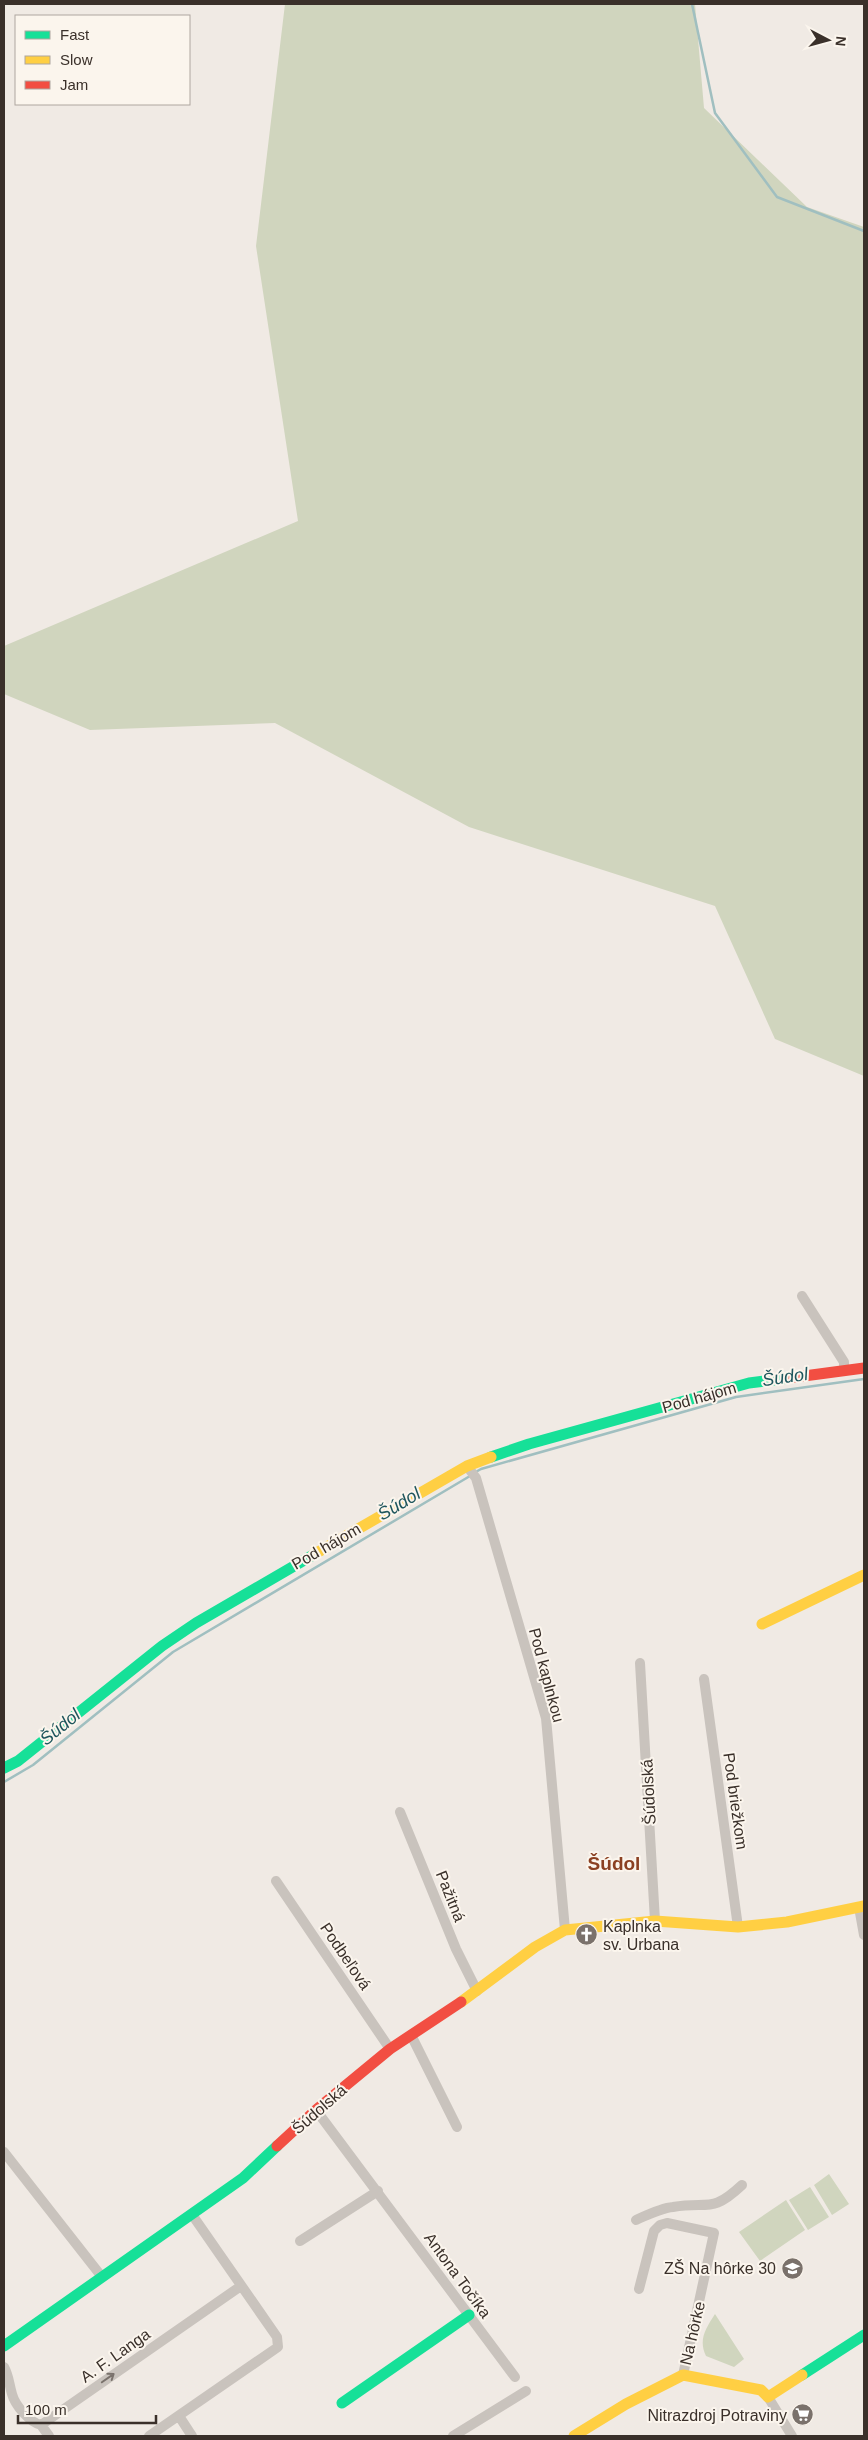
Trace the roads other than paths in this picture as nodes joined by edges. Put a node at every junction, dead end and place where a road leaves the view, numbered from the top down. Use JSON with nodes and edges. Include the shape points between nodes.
{"nodes":[{"id":1,"x":802,"y":1296,"type":"dead end"},
{"id":2,"x":864,"y":1368,"type":"edge"},
{"id":3,"x":844,"y":1370,"type":"junction"},
{"id":4,"x":471,"y":1471,"type":"junction"},
{"id":5,"x":864,"y":1575,"type":"edge"},
{"id":6,"x":762,"y":1624,"type":"dead end"},
{"id":7,"x":640,"y":1663,"type":"dead end"},
{"id":8,"x":704,"y":1679,"type":"dead end"},
{"id":9,"x":4,"y":1768,"type":"edge"},
{"id":10,"x":400,"y":1812,"type":"dead end"},
{"id":11,"x":276,"y":1880,"type":"dead end"},
{"id":12,"x":862,"y":1906,"type":"edge"},
{"id":13,"x":655,"y":1921,"type":"junction"},
{"id":14,"x":738,"y":1927,"type":"junction"},
{"id":15,"x":565,"y":1930,"type":"junction"},
{"id":16,"x":864,"y":1936,"type":"edge"},
{"id":17,"x":477,"y":1991,"type":"junction"},
{"id":18,"x":411,"y":2035,"type":"junction"},
{"id":19,"x":390,"y":2049,"type":"junction"},
{"id":20,"x":316,"y":2110,"type":"junction"},
{"id":21,"x":457,"y":2127,"type":"dead end"},
{"id":22,"x":4,"y":2152,"type":"edge"},
{"id":23,"x":742,"y":2185,"type":"dead end"},
{"id":24,"x":378,"y":2190,"type":"junction"},
{"id":25,"x":656,"y":2212,"type":"junction"},
{"id":26,"x":193,"y":2216,"type":"junction"},
{"id":27,"x":636,"y":2220,"type":"dead end"},
{"id":28,"x":660,"y":2225,"type":"junction"},
{"id":29,"x":300,"y":2241,"type":"dead end"},
{"id":30,"x":102,"y":2278,"type":"junction"},
{"id":31,"x":241,"y":2286,"type":"junction"},
{"id":32,"x":639,"y":2289,"type":"dead end"},
{"id":33,"x":469,"y":2315,"type":"junction"},
{"id":34,"x":864,"y":2335,"type":"edge"},
{"id":35,"x":4,"y":2346,"type":"edge"},
{"id":36,"x":4,"y":2367,"type":"edge"},
{"id":37,"x":683,"y":2375,"type":"junction"},
{"id":38,"x":514,"y":2378,"type":"dead end"},
{"id":39,"x":526,"y":2391,"type":"dead end"},
{"id":40,"x":768,"y":2397,"type":"junction"},
{"id":41,"x":342,"y":2403,"type":"dead end"},
{"id":42,"x":180,"y":2416,"type":"junction"},
{"id":43,"x":41,"y":2425,"type":"junction"},
{"id":44,"x":49,"y":2436,"type":"edge"},
{"id":45,"x":149,"y":2436,"type":"edge"},
{"id":46,"x":192,"y":2436,"type":"edge"},
{"id":47,"x":453,"y":2436,"type":"edge"},
{"id":48,"x":574,"y":2436,"type":"edge"},
{"id":49,"x":792,"y":2436,"type":"edge"}],
"edges":[{"from":1,"to":3,"type":"street","via":[[844,1362]]},
{"from":2,"to":3,"type":"street","name":"Pod hájom"},
{"from":3,"to":4,"type":"street","name":"Pod hájom","via":[[749,1383],[529,1444]]},
{"from":4,"to":9,"type":"street","name":"Pod hájom","via":[[196,1623],[162,1646],[18,1761]]},
{"from":4,"to":15,"type":"street","name":"Pod kaplnkou","via":[[546,1718]]},
{"from":5,"to":6,"type":"street"},
{"from":7,"to":13,"type":"street","name":"Šúdolská"},
{"from":8,"to":14,"type":"street","name":"Pod briežkom"},
{"from":10,"to":17,"type":"street","name":"Pažitná","via":[[456,1949]]},
{"from":11,"to":19,"type":"street","name":"Podbeľová"},
{"from":12,"to":14,"type":"street","name":"Šúdolská","via":[[787,1922]]},
{"from":12,"to":16,"type":"street"},
{"from":13,"to":14,"type":"street","name":"Šúdolská"},
{"from":13,"to":15,"type":"street","name":"Šúdolská"},
{"from":15,"to":17,"type":"street","name":"Šúdolská","via":[[535,1947]]},
{"from":17,"to":18,"type":"street","name":"Šúdolská"},
{"from":18,"to":19,"type":"street","name":"Šúdolská"},
{"from":18,"to":21,"type":"street"},
{"from":19,"to":20,"type":"street","name":"Šúdolská"},
{"from":20,"to":24,"type":"street","name":"Antona Točíka"},
{"from":20,"to":26,"type":"street","name":"Šúdolská","via":[[243,2178]]},
{"from":22,"to":30,"type":"street"},
{"from":23,"to":25,"type":"street","via":[[714,2206],[672,2207]]},
{"from":24,"to":29,"type":"street"},
{"from":24,"to":33,"type":"street","name":"Antona Točíka"},
{"from":25,"to":27,"type":"street"},
{"from":25,"to":28,"type":"street"},
{"from":26,"to":30,"type":"street","name":"Šúdolská"},
{"from":26,"to":31,"type":"street"},
{"from":28,"to":32,"type":"street","via":[[654,2231]]},
{"from":28,"to":37,"type":"street","name":"Na hôrke","via":[[667,2223],[714,2233]]},
{"from":30,"to":35,"type":"street","name":"Šúdolská"},
{"from":31,"to":42,"type":"street","via":[[277,2337],[278,2347]]},
{"from":43,"to":31,"type":"street","name":"A. F. Langa","one_way":true},
{"from":33,"to":38,"type":"street","name":"Antona Točíka"},
{"from":33,"to":41,"type":"street"},
{"from":34,"to":40,"type":"street"},
{"from":36,"to":43,"type":"street","via":[[12,2396],[32,2422]]},
{"from":37,"to":40,"type":"street","name":"Na hôrke","via":[[761,2390]]},
{"from":37,"to":48,"type":"street","name":"Na hôrke","via":[[626,2404]]},
{"from":39,"to":47,"type":"street"},
{"from":40,"to":49,"type":"street"},
{"from":42,"to":45,"type":"street"},
{"from":42,"to":46,"type":"street"},
{"from":43,"to":44,"type":"street"}]}
